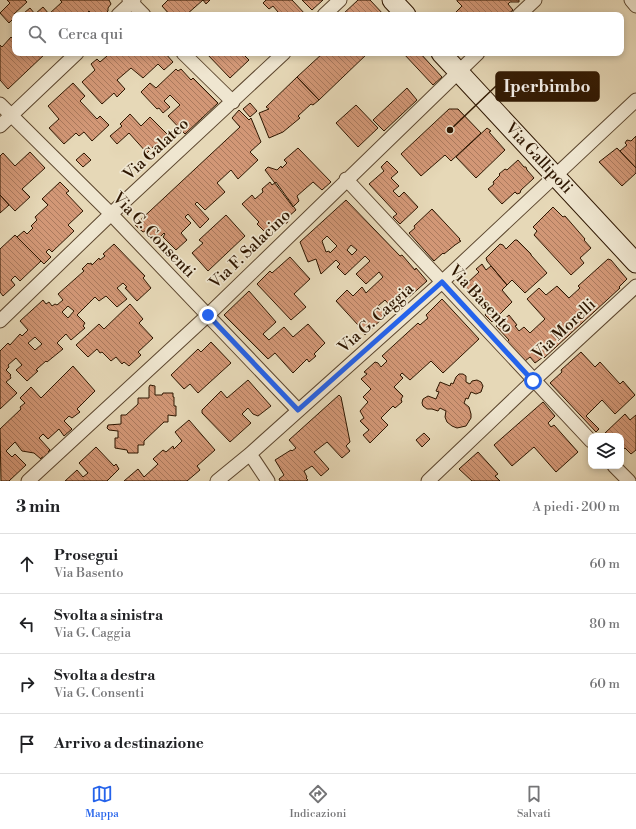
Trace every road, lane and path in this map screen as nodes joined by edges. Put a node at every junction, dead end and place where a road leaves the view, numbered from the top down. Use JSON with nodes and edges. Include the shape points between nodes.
{"nodes":[{"id":1,"x":340,"y":0,"type":"edge"},
{"id":2,"x":392,"y":0,"type":"edge"},
{"id":3,"x":535,"y":0,"type":"edge"},
{"id":4,"x":630,"y":0,"type":"edge"},
{"id":5,"x":131,"y":1,"type":"edge"},
{"id":6,"x":636,"y":6,"type":"edge"},
{"id":7,"x":121,"y":12,"type":"edge"},
{"id":8,"x":141,"y":12,"type":"edge"},
{"id":9,"x":327,"y":12,"type":"edge"},
{"id":10,"x":403,"y":12,"type":"edge"},
{"id":11,"x":522,"y":12,"type":"edge"},
{"id":12,"x":74,"y":56,"type":"edge"},
{"id":13,"x":186,"y":56,"type":"edge"},
{"id":14,"x":281,"y":56,"type":"edge"},
{"id":15,"x":444,"y":56,"type":"edge"},
{"id":16,"x":475,"y":56,"type":"edge"},
{"id":17,"x":458,"y":71,"type":"junction"},
{"id":18,"x":636,"y":100,"type":"edge"},
{"id":19,"x":233,"y":102,"type":"junction"},
{"id":20,"x":0,"y":104,"type":"edge"},
{"id":21,"x":11,"y":115,"type":"junction"},
{"id":22,"x":0,"y":126,"type":"edge"},
{"id":23,"x":555,"y":176,"type":"junction"},
{"id":24,"x":346,"y":180,"type":"junction"},
{"id":25,"x":111,"y":214,"type":"junction"},
{"id":26,"x":636,"y":263,"type":"edge"},
{"id":27,"x":442,"y":282,"type":"junction"},
{"id":28,"x":636,"y":286,"type":"edge"},
{"id":29,"x":208,"y":315,"type":"junction"},
{"id":30,"x":0,"y":321,"type":"edge"},
{"id":31,"x":533,"y":381,"type":"junction"},
{"id":32,"x":298,"y":410,"type":"junction"},
{"id":33,"x":588,"y":439,"type":"edge"},
{"id":34,"x":250,"y":454,"type":"junction"},
{"id":35,"x":617,"y":469,"type":"edge"},
{"id":36,"x":636,"y":476,"type":"edge"},
{"id":37,"x":28,"y":481,"type":"edge"},
{"id":38,"x":217,"y":481,"type":"edge"},
{"id":39,"x":268,"y":481,"type":"edge"},
{"id":40,"x":428,"y":481,"type":"edge"},
{"id":41,"x":630,"y":481,"type":"edge"}],
"edges":[{"from":1,"to":9,"type":"street"},
{"from":2,"to":10,"type":"main road"},
{"from":3,"to":11,"type":"street"},
{"from":4,"to":6,"type":"street"},
{"from":5,"to":7,"type":"street"},
{"from":5,"to":8,"type":"street"},
{"from":12,"to":21,"type":"street"},
{"from":13,"to":19,"type":"street"},
{"from":14,"to":19,"type":"street","name":"Via Galateo"},
{"from":15,"to":17,"type":"main road","name":"Via Gallipoli"},
{"from":16,"to":17,"type":"street","name":"Via F. Salacino"},
{"from":17,"to":23,"type":"main road","name":"Via Gallipoli"},
{"from":17,"to":24,"type":"street","name":"Via F. Salacino"},
{"from":18,"to":23,"type":"street","name":"Via G. Caggia"},
{"from":19,"to":25,"type":"street","name":"Via Galateo"},
{"from":20,"to":21,"type":"street","name":"Via G. Consenti"},
{"from":21,"to":22,"type":"street"},
{"from":21,"to":25,"type":"street","name":"Via G. Consenti"},
{"from":23,"to":26,"type":"main road","name":"Via Gallipoli"},
{"from":23,"to":27,"type":"street","name":"Via G. Caggia"},
{"from":24,"to":27,"type":"street","name":"Via Basento"},
{"from":24,"to":29,"type":"street","name":"Via F. Salacino"},
{"from":25,"to":29,"type":"street","name":"Via G. Consenti"},
{"from":25,"to":30,"type":"street","name":"Via Galateo"},
{"from":27,"to":31,"type":"street","name":"Via Basento"},
{"from":27,"to":32,"type":"street","name":"Via G. Caggia"},
{"from":28,"to":31,"type":"street","name":"Via Morelli"},
{"from":29,"to":32,"type":"street","name":"Via G. Consenti"},
{"from":29,"to":37,"type":"street","name":"Via F. Salacino"},
{"from":31,"to":33,"type":"street","name":"Via Basento"},
{"from":31,"to":40,"type":"street","name":"Via Morelli"},
{"from":32,"to":34,"type":"street","name":"Via G. Caggia"},
{"from":34,"to":38,"type":"street","name":"Via G. Caggia"},
{"from":34,"to":39,"type":"street"},
{"from":35,"to":41,"type":"street"},
{"from":36,"to":41,"type":"street"}]}
